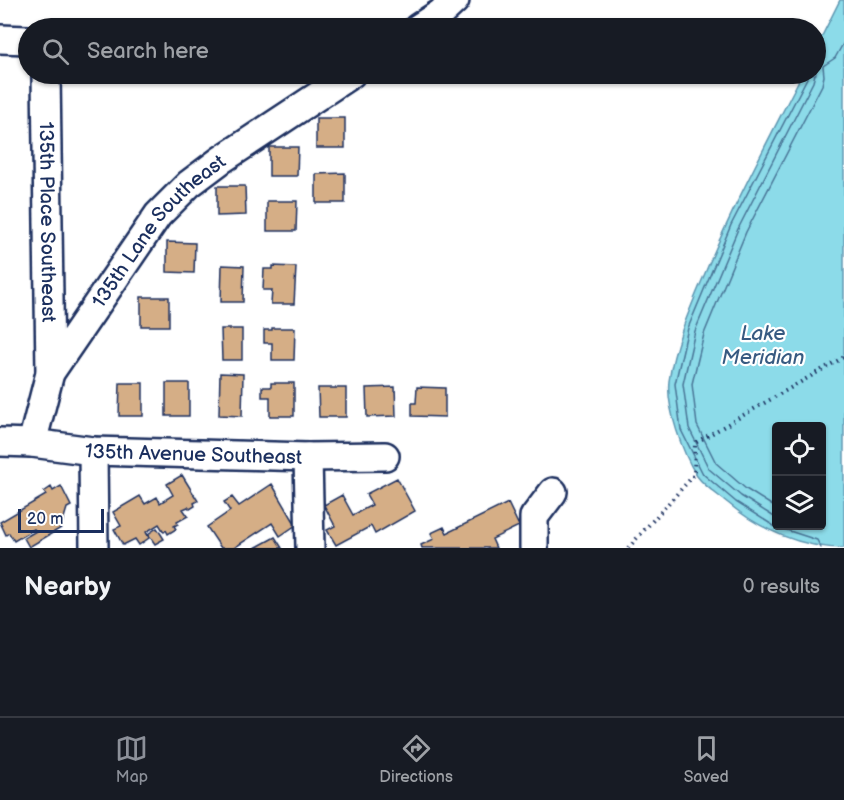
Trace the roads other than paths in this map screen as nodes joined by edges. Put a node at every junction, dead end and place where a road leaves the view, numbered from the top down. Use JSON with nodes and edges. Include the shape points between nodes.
{"nodes":[{"id":1,"x":455,"y":0,"type":"edge"},
{"id":2,"x":433,"y":18,"type":"edge"},
{"id":3,"x":0,"y":39,"type":"edge"},
{"id":4,"x":18,"y":40,"type":"edge"},
{"id":5,"x":45,"y":84,"type":"edge"},
{"id":6,"x":336,"y":84,"type":"edge"},
{"id":7,"x":50,"y":373,"type":"junction"},
{"id":8,"x":0,"y":442,"type":"edge"},
{"id":9,"x":32,"y":443,"type":"junction"},
{"id":10,"x":93,"y":451,"type":"junction"},
{"id":11,"x":385,"y":456,"type":"dead end"},
{"id":12,"x":308,"y":457,"type":"junction"},
{"id":13,"x":553,"y":492,"type":"dead end"},
{"id":14,"x":94,"y":548,"type":"edge"},
{"id":15,"x":310,"y":548,"type":"edge"},
{"id":16,"x":534,"y":548,"type":"edge"}],
"edges":[{"from":1,"to":2,"type":"street"},
{"from":3,"to":4,"type":"street"},
{"from":5,"to":7,"type":"street","name":"135th Place Southeast"},
{"from":6,"to":7,"type":"street","name":"135th Lane Southeast","via":[[221,160],[158,215]]},
{"from":7,"to":9,"type":"street","name":"135th Lane Southeast"},
{"from":8,"to":9,"type":"street","name":"135th Avenue Southeast"},
{"from":9,"to":10,"type":"street","name":"135th Avenue Southeast"},
{"from":10,"to":12,"type":"street","name":"135th Avenue Southeast"},
{"from":10,"to":14,"type":"street"},
{"from":11,"to":12,"type":"street","name":"135th Avenue Southeast"},
{"from":12,"to":15,"type":"street"},
{"from":13,"to":16,"type":"street","via":[[534,517]]}]}
